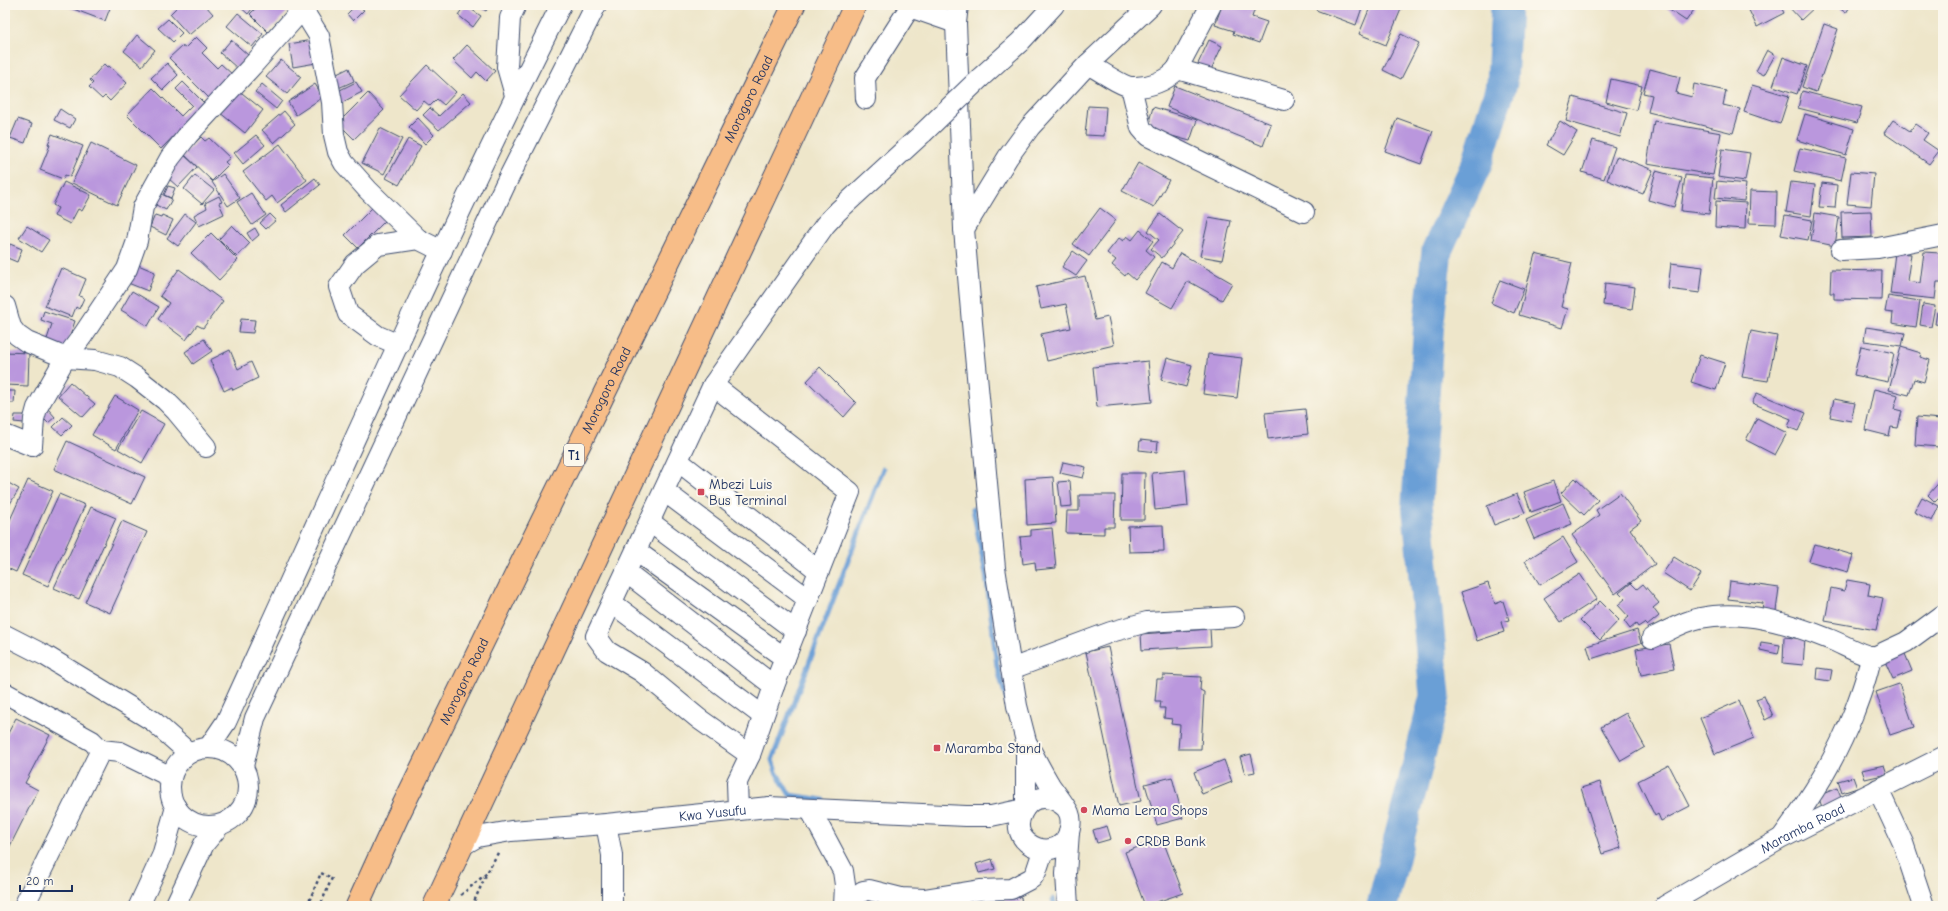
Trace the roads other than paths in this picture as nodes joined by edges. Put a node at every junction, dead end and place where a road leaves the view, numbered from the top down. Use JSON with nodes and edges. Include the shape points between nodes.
{"nodes":[{"id":1,"x":516,"y":5,"type":"edge"},
{"id":2,"x":560,"y":5,"type":"edge"},
{"id":3,"x":596,"y":5,"type":"edge"},
{"id":4,"x":794,"y":5,"type":"edge"},
{"id":5,"x":855,"y":5,"type":"edge"},
{"id":6,"x":1054,"y":5,"type":"edge"},
{"id":7,"x":1151,"y":5,"type":"edge"},
{"id":8,"x":1211,"y":5,"type":"edge"},
{"id":9,"x":910,"y":6,"type":"edge"},
{"id":10,"x":304,"y":7,"type":"edge"},
{"id":11,"x":957,"y":14,"type":"edge"},
{"id":12,"x":1088,"y":64,"type":"junction"},
{"id":13,"x":1178,"y":69,"type":"junction"},
{"id":14,"x":1131,"y":87,"type":"junction"},
{"id":15,"x":515,"y":95,"type":"junction"},
{"id":16,"x":866,"y":99,"type":"dead end"},
{"id":17,"x":1284,"y":100,"type":"dead end"},
{"id":18,"x":1304,"y":212,"type":"dead end"},
{"id":19,"x":964,"y":228,"type":"junction"},
{"id":20,"x":1943,"y":235,"type":"edge"},
{"id":21,"x":418,"y":239,"type":"junction"},
{"id":22,"x":1841,"y":250,"type":"dead end"},
{"id":23,"x":442,"y":251,"type":"junction"},
{"id":24,"x":5,"y":306,"type":"edge"},
{"id":25,"x":399,"y":345,"type":"junction"},
{"id":26,"x":66,"y":358,"type":"junction"},
{"id":27,"x":713,"y":385,"type":"junction"},
{"id":28,"x":5,"y":435,"type":"edge"},
{"id":29,"x":206,"y":447,"type":"dead end"},
{"id":30,"x":678,"y":461,"type":"junction"},
{"id":31,"x":664,"y":491,"type":"junction"},
{"id":32,"x":650,"y":522,"type":"junction"},
{"id":33,"x":636,"y":551,"type":"junction"},
{"id":34,"x":819,"y":571,"type":"junction"},
{"id":35,"x":626,"y":572,"type":"junction"},
{"id":36,"x":808,"y":599,"type":"junction"},
{"id":37,"x":612,"y":603,"type":"junction"},
{"id":38,"x":1943,"y":615,"type":"edge"},
{"id":39,"x":1234,"y":616,"type":"dead end"},
{"id":40,"x":796,"y":631,"type":"junction"},
{"id":41,"x":5,"y":635,"type":"edge"},
{"id":42,"x":1652,"y":638,"type":"dead end"},
{"id":43,"x":1872,"y":656,"type":"junction"},
{"id":44,"x":785,"y":658,"type":"junction"},
{"id":45,"x":1011,"y":669,"type":"junction"},
{"id":46,"x":774,"y":686,"type":"junction"},
{"id":47,"x":5,"y":693,"type":"edge"},
{"id":48,"x":763,"y":716,"type":"junction"},
{"id":49,"x":1026,"y":741,"type":"junction"},
{"id":50,"x":209,"y":747,"type":"junction"},
{"id":51,"x":101,"y":750,"type":"junction"},
{"id":52,"x":189,"y":753,"type":"junction"},
{"id":53,"x":750,"y":755,"type":"junction"},
{"id":54,"x":1943,"y":757,"type":"edge"},
{"id":55,"x":244,"y":766,"type":"junction"},
{"id":56,"x":171,"y":777,"type":"junction"},
{"id":57,"x":1878,"y":789,"type":"junction"},
{"id":58,"x":176,"y":807,"type":"junction"},
{"id":59,"x":1025,"y":807,"type":"junction"},
{"id":60,"x":1065,"y":807,"type":"junction"},
{"id":61,"x":810,"y":809,"type":"junction"},
{"id":62,"x":738,"y":810,"type":"junction"},
{"id":63,"x":966,"y":816,"type":"junction"},
{"id":64,"x":606,"y":824,"type":"junction"},
{"id":65,"x":220,"y":825,"type":"junction"},
{"id":66,"x":1069,"y":832,"type":"junction"},
{"id":67,"x":1780,"y":840,"type":"junction"},
{"id":68,"x":462,"y":845,"type":"junction"},
{"id":69,"x":1032,"y":847,"type":"junction"},
{"id":70,"x":24,"y":906,"type":"edge"},
{"id":71,"x":139,"y":906,"type":"edge"},
{"id":72,"x":175,"y":906,"type":"edge"},
{"id":73,"x":357,"y":906,"type":"edge"},
{"id":74,"x":434,"y":906,"type":"edge"},
{"id":75,"x":612,"y":906,"type":"edge"},
{"id":76,"x":844,"y":906,"type":"edge"},
{"id":77,"x":1063,"y":906,"type":"edge"},
{"id":78,"x":1068,"y":906,"type":"edge"},
{"id":79,"x":1665,"y":906,"type":"edge"},
{"id":80,"x":1924,"y":906,"type":"edge"}],
"edges":[{"from":1,"to":15,"type":"street","via":[[510,18],[507,67]]},
{"from":2,"to":15,"type":"street"},
{"from":3,"to":55,"type":"street","via":[[505,185],[255,718]]},
{"from":4,"to":73,"type":"highway","name":"Morogoro Road","number":"T1","via":[[400,811]]},
{"from":5,"to":68,"type":"highway"},
{"from":6,"to":27,"type":"street","bridge":true,"via":[[1020,42],[825,225]]},
{"from":7,"to":12,"type":"street"},
{"from":8,"to":13,"type":"street"},
{"from":9,"to":11,"type":"street"},
{"from":9,"to":16,"type":"street","via":[[865,78]]},
{"from":10,"to":21,"type":"street","via":[[319,36],[332,102],[338,152],[344,163],[368,190]]},
{"from":10,"to":26,"type":"street","via":[[170,158],[143,207],[137,240],[127,270]]},
{"from":11,"to":19,"type":"street"},
{"from":12,"to":14,"type":"street"},
{"from":12,"to":19,"type":"street","via":[[1015,146]]},
{"from":13,"to":14,"type":"street","via":[[1171,77],[1162,81]]},
{"from":13,"to":17,"type":"street"},
{"from":14,"to":18,"type":"street","via":[[1141,128],[1148,136]]},
{"from":15,"to":23,"type":"street"},
{"from":19,"to":45,"type":"street","via":[[995,568]]},
{"from":20,"to":22,"type":"street","via":[[1878,248]]},
{"from":21,"to":23,"type":"street"},
{"from":21,"to":25,"type":"street","via":[[378,245],[355,264],[339,287],[348,314],[378,336]]},
{"from":23,"to":25,"type":"street"},
{"from":24,"to":26,"type":"street","via":[[11,327],[17,335],[27,342]]},
{"from":25,"to":50,"type":"street","via":[[226,722]]},
{"from":26,"to":28,"type":"street","via":[[37,408],[32,446]]},
{"from":26,"to":29,"type":"street","via":[[95,360],[120,367],[165,400]]},
{"from":27,"to":30,"type":"street"},
{"from":27,"to":34,"type":"street","via":[[850,492]]},
{"from":30,"to":31,"type":"street"},
{"from":30,"to":34,"type":"street"},
{"from":31,"to":32,"type":"street"},
{"from":31,"to":36,"type":"street"},
{"from":32,"to":33,"type":"street"},
{"from":32,"to":40,"type":"street"},
{"from":33,"to":35,"type":"street"},
{"from":33,"to":44,"type":"street"},
{"from":34,"to":36,"type":"street"},
{"from":35,"to":37,"type":"street"},
{"from":35,"to":46,"type":"street"},
{"from":36,"to":40,"type":"street"},
{"from":37,"to":48,"type":"street"},
{"from":37,"to":53,"type":"street","via":[[596,636],[607,651],[642,672]]},
{"from":38,"to":43,"type":"street","via":[[1906,642],[1880,655]]},
{"from":39,"to":45,"type":"street","via":[[1147,622],[1111,632]]},
{"from":40,"to":44,"type":"street"},
{"from":41,"to":52,"type":"street","via":[[46,656],[153,721]]},
{"from":42,"to":43,"type":"street","via":[[1701,618],[1758,618],[1786,624]]},
{"from":43,"to":67,"type":"street","via":[[1868,675],[1842,742],[1821,782]]},
{"from":44,"to":46,"type":"street"},
{"from":45,"to":49,"type":"street"},
{"from":46,"to":48,"type":"street"},
{"from":47,"to":51,"type":"street","via":[[92,741]]},
{"from":48,"to":53,"type":"street"},
{"from":49,"to":59,"type":"street"},
{"from":49,"to":60,"type":"street","via":[[1049,784]]},
{"from":50,"to":52,"type":"street"},
{"from":50,"to":55,"type":"street","via":[[229,752]]},
{"from":51,"to":56,"type":"street","via":[[120,752]]},
{"from":51,"to":70,"type":"street"},
{"from":52,"to":56,"type":"street","via":[[181,759]]},
{"from":53,"to":62,"type":"street","via":[[737,782]]},
{"from":54,"to":57,"type":"street","name":"Maramba Road"},
{"from":55,"to":65,"type":"street","via":[[249,786],[244,806],[234,817]]},
{"from":56,"to":58,"type":"street","via":[[171,797]]},
{"from":57,"to":67,"type":"street","name":"Maramba Road"},
{"from":57,"to":80,"type":"street","via":[[1902,843]]},
{"from":58,"to":65,"type":"street","via":[[182,815],[195,823]]},
{"from":58,"to":71,"type":"street","via":[[162,856]]},
{"from":59,"to":60,"type":"street","via":[[1034,800],[1047,798],[1054,799]]},
{"from":59,"to":63,"type":"street","name":"Kwa Yusufu","via":[[991,816]]},
{"from":59,"to":69,"type":"street","via":[[1020,815],[1019,825]]},
{"from":60,"to":66,"type":"street","via":[[1070,819]]},
{"from":61,"to":62,"type":"street","name":"Kwa Yusufu","via":[[769,807]]},
{"from":61,"to":63,"type":"street","name":"Kwa Yusufu"},
{"from":61,"to":76,"type":"street","via":[[843,870]]},
{"from":62,"to":64,"type":"street","name":"Kwa Yusufu"},
{"from":63,"to":69,"type":"street","name":"Kwa Yusufu","via":[[1000,824],[1016,833]]},
{"from":64,"to":68,"type":"street","name":"Kwa Yusufu","via":[[511,831],[477,837]]},
{"from":64,"to":75,"type":"street","via":[[612,855]]},
{"from":65,"to":72,"type":"street","via":[[204,844]]},
{"from":66,"to":69,"type":"street","via":[[1066,839],[1056,847],[1042,850]]},
{"from":66,"to":78,"type":"street","via":[[1066,874]]},
{"from":67,"to":79,"type":"street","name":"Maramba Road"},
{"from":68,"to":74,"type":"highway"},
{"from":69,"to":76,"type":"street","via":[[1036,872],[1032,878],[1011,889],[980,890],[924,900],[901,898],[869,890],[863,891]]},
{"from":69,"to":77,"type":"street","name":"Kwa Yusufu","via":[[1055,883]]}]}
